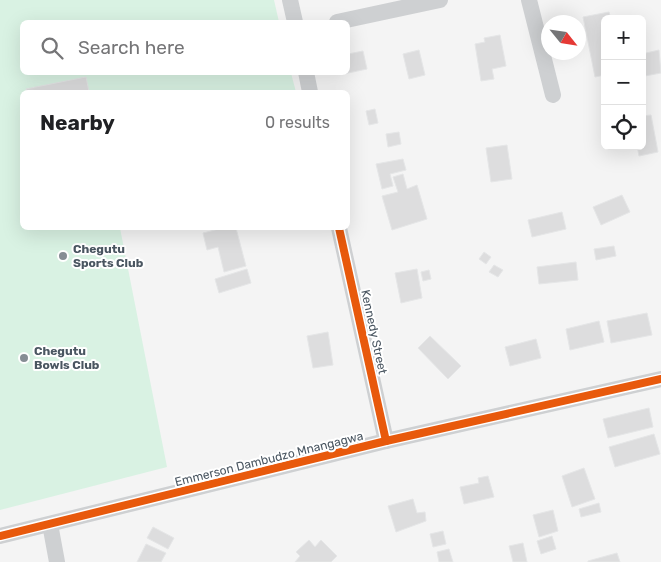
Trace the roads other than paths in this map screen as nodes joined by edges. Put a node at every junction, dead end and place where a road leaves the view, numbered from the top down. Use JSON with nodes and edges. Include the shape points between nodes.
{"nodes":[{"id":1,"x":290,"y":0,"type":"edge"},
{"id":2,"x":440,"y":0,"type":"edge"},
{"id":3,"x":529,"y":0,"type":"edge"},
{"id":4,"x":295,"y":20,"type":"edge"},
{"id":5,"x":345,"y":20,"type":"edge"},
{"id":6,"x":307,"y":75,"type":"edge"},
{"id":7,"x":310,"y":90,"type":"edge"},
{"id":8,"x":553,"y":95,"type":"dead end"},
{"id":9,"x":339,"y":230,"type":"edge"},
{"id":10,"x":661,"y":379,"type":"edge"},
{"id":11,"x":386,"y":441,"type":"junction"},
{"id":12,"x":50,"y":524,"type":"junction"},
{"id":13,"x":0,"y":536,"type":"edge"},
{"id":14,"x":57,"y":562,"type":"edge"}],
"edges":[{"from":1,"to":4,"type":"street"},
{"from":2,"to":5,"type":"street"},
{"from":3,"to":8,"type":"street"},
{"from":6,"to":7,"type":"street"},
{"from":9,"to":11,"type":"street","name":"Kennedy Street"},
{"from":10,"to":11,"type":"street","name":"Emmerson Dambudzo Mnangagwa"},
{"from":11,"to":12,"type":"street","name":"Emmerson Dambudzo Mnangagwa"},
{"from":12,"to":13,"type":"street","name":"Emmerson Dambudzo Mnangagwa"},
{"from":12,"to":14,"type":"street"}]}
